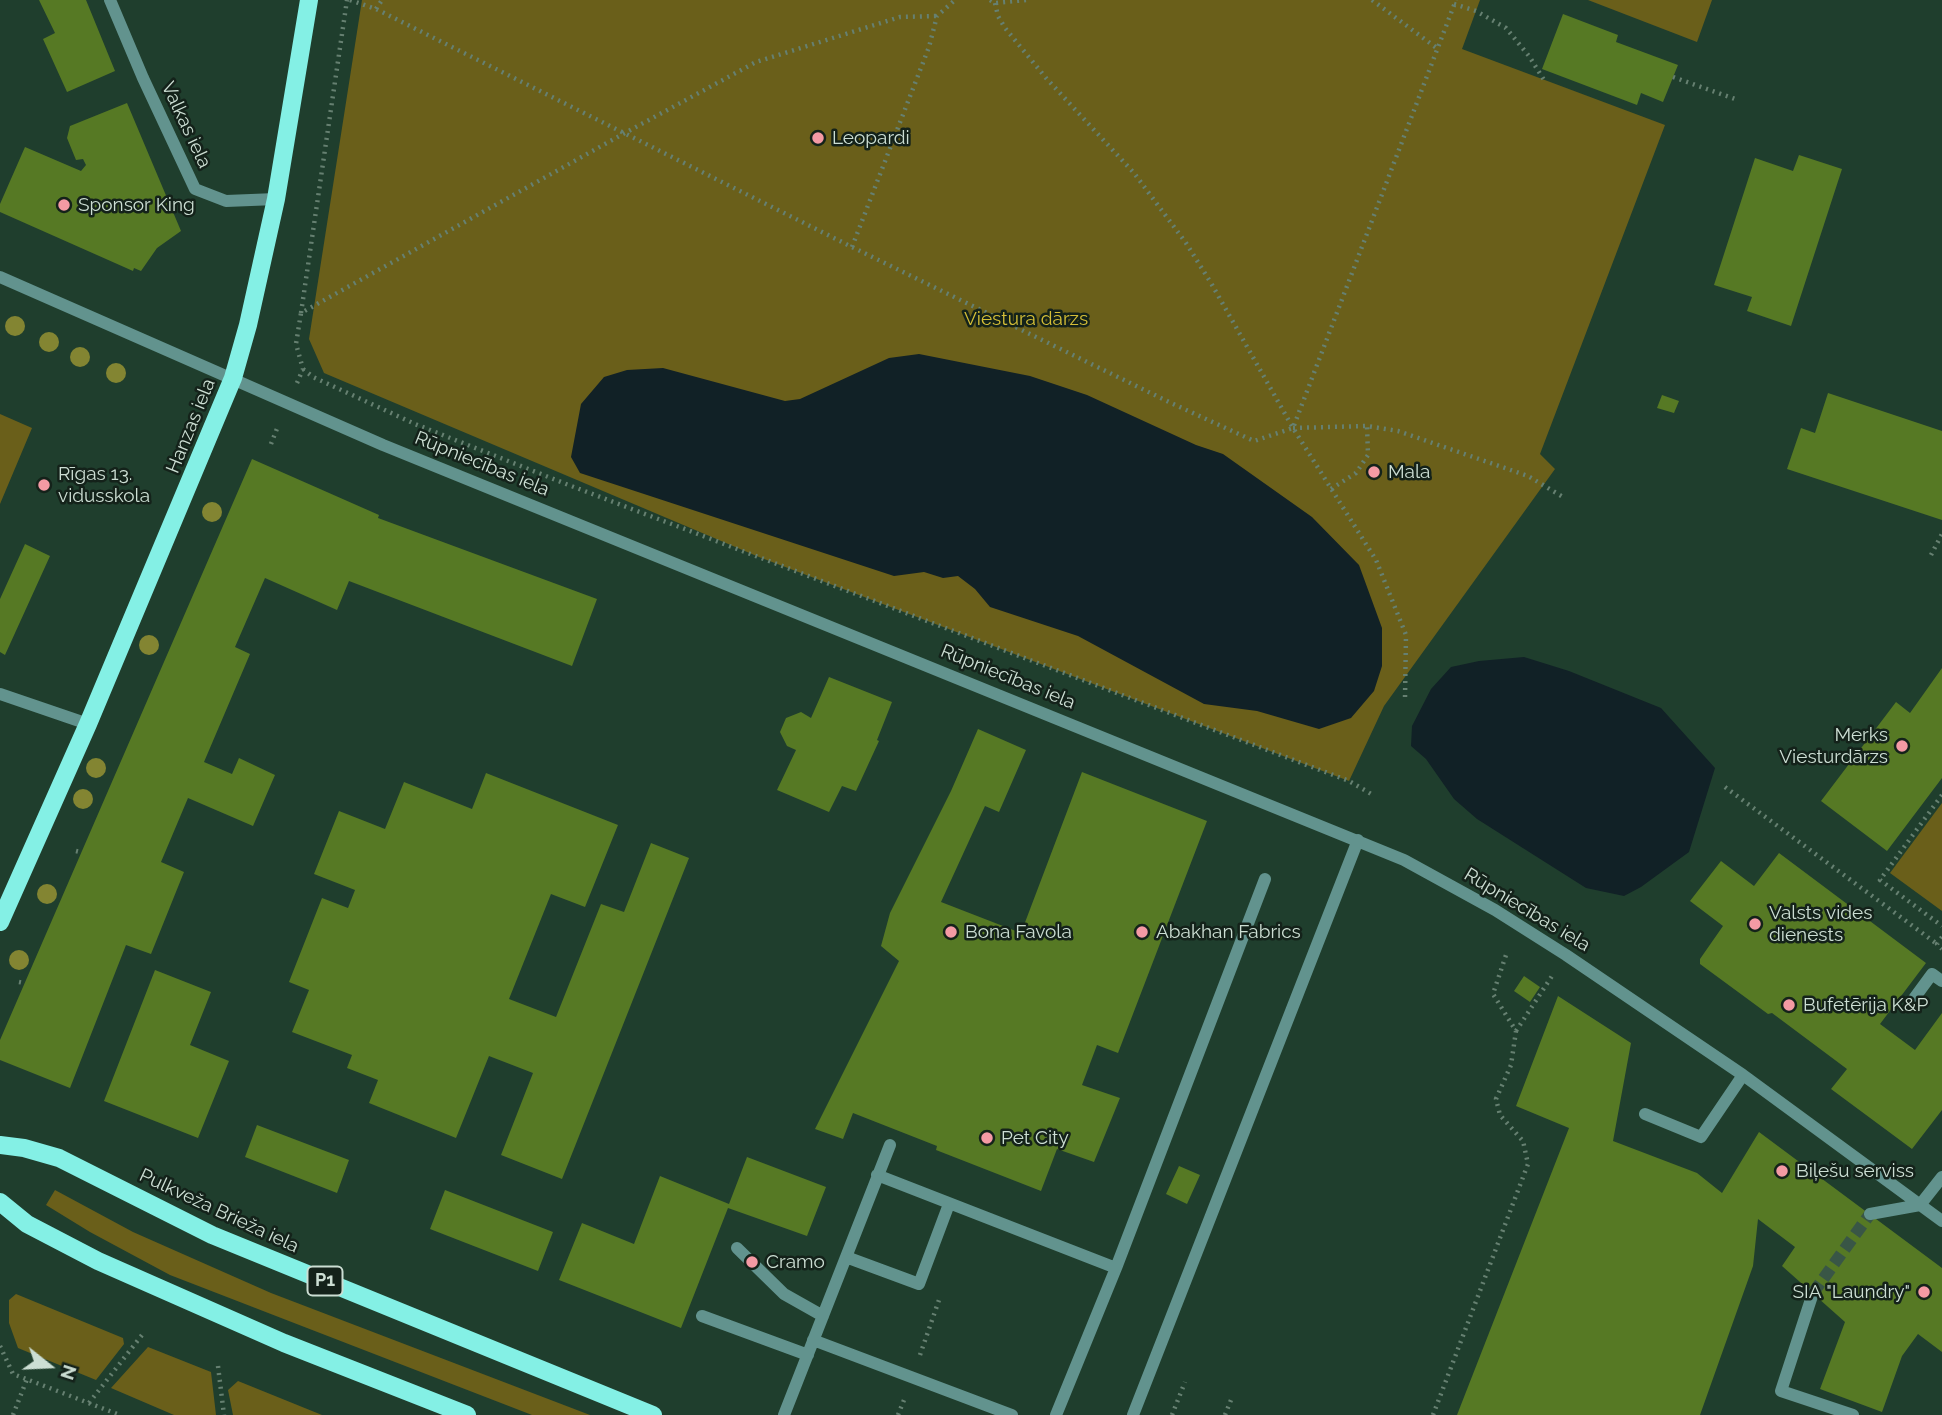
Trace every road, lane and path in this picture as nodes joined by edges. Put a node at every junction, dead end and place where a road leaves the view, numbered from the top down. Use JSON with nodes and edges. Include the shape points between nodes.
{"nodes":[{"id":1,"x":110,"y":0,"type":"edge"},
{"id":2,"x":309,"y":0,"type":"edge"},
{"id":3,"x":348,"y":0,"type":"edge"},
{"id":4,"x":382,"y":0,"type":"edge"},
{"id":5,"x":955,"y":0,"type":"edge"},
{"id":6,"x":1026,"y":0,"type":"edge"},
{"id":7,"x":1372,"y":0,"type":"edge"},
{"id":8,"x":992,"y":1,"type":"edge"},
{"id":9,"x":1455,"y":2,"type":"edge"},
{"id":10,"x":376,"y":9,"type":"junction"},
{"id":11,"x":937,"y":16,"type":"junction"},
{"id":12,"x":1438,"y":49,"type":"junction"},
{"id":13,"x":1673,"y":76,"type":"dead end"},
{"id":14,"x":1544,"y":80,"type":"dead end"},
{"id":15,"x":1738,"y":100,"type":"dead end"},
{"id":16,"x":623,"y":134,"type":"junction"},
{"id":17,"x":276,"y":199,"type":"junction"},
{"id":18,"x":852,"y":247,"type":"junction"},
{"id":19,"x":0,"y":277,"type":"edge"},
{"id":20,"x":301,"y":313,"type":"junction"},
{"id":21,"x":303,"y":369,"type":"junction"},
{"id":22,"x":233,"y":378,"type":"junction"},
{"id":23,"x":288,"y":403,"type":"junction"},
{"id":24,"x":1367,"y":426,"type":"junction"},
{"id":25,"x":1293,"y":428,"type":"junction"},
{"id":26,"x":271,"y":444,"type":"dead end"},
{"id":27,"x":1331,"y":489,"type":"junction"},
{"id":28,"x":1563,"y":496,"type":"dead end"},
{"id":29,"x":1942,"y":534,"type":"edge"},
{"id":30,"x":1931,"y":555,"type":"dead end"},
{"id":31,"x":0,"y":694,"type":"edge"},
{"id":32,"x":1405,"y":698,"type":"dead end"},
{"id":33,"x":88,"y":724,"type":"junction"},
{"id":34,"x":1725,"y":787,"type":"dead end"},
{"id":35,"x":1373,"y":795,"type":"dead end"},
{"id":36,"x":1942,"y":795,"type":"edge"},
{"id":37,"x":1358,"y":840,"type":"junction"},
{"id":38,"x":1265,"y":880,"type":"dead end"},
{"id":39,"x":0,"y":922,"type":"edge"},
{"id":40,"x":1942,"y":926,"type":"edge"},
{"id":41,"x":1942,"y":937,"type":"edge"},
{"id":42,"x":1937,"y":944,"type":"junction"},
{"id":43,"x":1942,"y":949,"type":"edge"},
{"id":44,"x":1507,"y":951,"type":"dead end"},
{"id":45,"x":1566,"y":955,"type":"junction"},
{"id":46,"x":1942,"y":981,"type":"edge"},
{"id":47,"x":1910,"y":1004,"type":"dead end"},
{"id":48,"x":1516,"y":1031,"type":"junction"},
{"id":49,"x":1743,"y":1075,"type":"junction"},
{"id":50,"x":1645,"y":1114,"type":"dead end"},
{"id":51,"x":890,"y":1144,"type":"dead end"},
{"id":52,"x":0,"y":1145,"type":"edge"},
{"id":53,"x":877,"y":1175,"type":"junction"},
{"id":54,"x":1942,"y":1177,"type":"edge"},
{"id":55,"x":0,"y":1202,"type":"edge"},
{"id":56,"x":949,"y":1204,"type":"junction"},
{"id":57,"x":1920,"y":1205,"type":"junction"},
{"id":58,"x":1870,"y":1214,"type":"tunnel mouth"},
{"id":59,"x":1942,"y":1221,"type":"edge"},
{"id":60,"x":737,"y":1248,"type":"dead end"},
{"id":61,"x":846,"y":1256,"type":"junction"},
{"id":62,"x":1116,"y":1268,"type":"junction"},
{"id":63,"x":1812,"y":1293,"type":"tunnel mouth"},
{"id":64,"x":702,"y":1316,"type":"dead end"},
{"id":65,"x":823,"y":1316,"type":"junction"},
{"id":66,"x":142,"y":1335,"type":"dead end"},
{"id":67,"x":813,"y":1340,"type":"junction"},
{"id":68,"x":0,"y":1346,"type":"edge"},
{"id":69,"x":808,"y":1354,"type":"junction"},
{"id":70,"x":218,"y":1366,"type":"dead end"},
{"id":71,"x":27,"y":1379,"type":"junction"},
{"id":72,"x":1185,"y":1382,"type":"dead end"},
{"id":73,"x":1231,"y":1400,"type":"dead end"},
{"id":74,"x":89,"y":1403,"type":"junction"},
{"id":75,"x":13,"y":1415,"type":"edge"},
{"id":76,"x":120,"y":1415,"type":"edge"},
{"id":77,"x":224,"y":1415,"type":"edge"},
{"id":78,"x":467,"y":1415,"type":"edge"},
{"id":79,"x":653,"y":1415,"type":"edge"},
{"id":80,"x":784,"y":1415,"type":"edge"},
{"id":81,"x":1012,"y":1415,"type":"edge"},
{"id":82,"x":1056,"y":1415,"type":"edge"},
{"id":83,"x":1133,"y":1415,"type":"edge"},
{"id":84,"x":1172,"y":1415,"type":"edge"},
{"id":85,"x":1225,"y":1415,"type":"edge"},
{"id":86,"x":1433,"y":1415,"type":"edge"},
{"id":87,"x":1853,"y":1415,"type":"edge"}],
"edges":[{"from":1,"to":17,"type":"street","name":"Valkas iela","via":[[195,189],[226,201]]},
{"from":2,"to":17,"type":"main road","name":"Hanzas iela"},
{"from":3,"to":10,"type":"path"},
{"from":3,"to":20,"type":"path"},
{"from":4,"to":10,"type":"path"},
{"from":5,"to":11,"type":"path"},
{"from":6,"to":8,"type":"path"},
{"from":7,"to":12,"type":"path"},
{"from":8,"to":25,"type":"path","via":[[1005,28],[1134,173],[1186,243]]},
{"from":9,"to":12,"type":"path"},
{"from":9,"to":14,"type":"path","via":[[1506,28]]},
{"from":10,"to":16,"type":"path"},
{"from":11,"to":16,"type":"path","via":[[900,17],[756,62]]},
{"from":11,"to":18,"type":"path"},
{"from":12,"to":25,"type":"path"},
{"from":13,"to":15,"type":"path"},
{"from":16,"to":18,"type":"path"},
{"from":16,"to":20,"type":"path"},
{"from":17,"to":22,"type":"main road","name":"Hanzas iela"},
{"from":18,"to":25,"type":"path","via":[[1254,441]]},
{"from":19,"to":22,"type":"street","name":"Rūpniecības iela"},
{"from":20,"to":21,"type":"path","via":[[296,344]]},
{"from":21,"to":23,"type":"path"},
{"from":21,"to":35,"type":"path","via":[[440,434],[1349,781]]},
{"from":22,"to":23,"type":"street","name":"Rūpniecības iela"},
{"from":22,"to":33,"type":"main road","name":"Hanzas iela"},
{"from":23,"to":26,"type":"path"},
{"from":23,"to":37,"type":"street","name":"Rūpniecības iela"},
{"from":24,"to":25,"type":"path"},
{"from":24,"to":27,"type":"path","via":[[1368,455],[1356,473]]},
{"from":24,"to":28,"type":"path","via":[[1398,431],[1528,476]]},
{"from":25,"to":27,"type":"path"},
{"from":27,"to":32,"type":"path","via":[[1376,560],[1406,635]]},
{"from":29,"to":30,"type":"path"},
{"from":31,"to":33,"type":"street"},
{"from":33,"to":39,"type":"main road","name":"Hanzas iela"},
{"from":34,"to":42,"type":"path"},
{"from":36,"to":40,"type":"path","via":[[1880,880]]},
{"from":37,"to":45,"type":"street","name":"Rūpniecības iela","via":[[1495,910]]},
{"from":37,"to":83,"type":"street"},
{"from":38,"to":62,"type":"street"},
{"from":41,"to":42,"type":"path"},
{"from":42,"to":43,"type":"path"},
{"from":44,"to":48,"type":"path","via":[[1493,994]]},
{"from":45,"to":48,"type":"path"},
{"from":45,"to":49,"type":"street","name":"Rūpniecības iela"},
{"from":46,"to":47,"type":"street","via":[[1932,974]]},
{"from":48,"to":86,"type":"path","via":[[1511,1065],[1496,1099],[1500,1115],[1523,1141],[1528,1164]]},
{"from":49,"to":50,"type":"street","via":[[1701,1137]]},
{"from":49,"to":57,"type":"street","name":"Rūpniecības iela"},
{"from":51,"to":53,"type":"street"},
{"from":52,"to":79,"type":"main road","name":"Pulkveža Brieža iela","number":"P1","via":[[59,1158],[212,1235]]},
{"from":53,"to":56,"type":"street"},
{"from":53,"to":61,"type":"street"},
{"from":54,"to":57,"type":"street"},
{"from":55,"to":78,"type":"main road","via":[[27,1224],[98,1261],[284,1343]]},
{"from":56,"to":61,"type":"street","via":[[919,1284]]},
{"from":56,"to":62,"type":"street"},
{"from":57,"to":58,"type":"street"},
{"from":57,"to":59,"type":"street","name":"Rūpniecības iela"},
{"from":60,"to":65,"type":"street","via":[[784,1294]]},
{"from":61,"to":65,"type":"street"},
{"from":62,"to":82,"type":"street"},
{"from":63,"to":87,"type":"street","via":[[1782,1391]]},
{"from":64,"to":69,"type":"street"},
{"from":65,"to":67,"type":"street"},
{"from":66,"to":74,"type":"path"},
{"from":67,"to":69,"type":"street"},
{"from":67,"to":81,"type":"street"},
{"from":68,"to":71,"type":"path","via":[[13,1374]]},
{"from":69,"to":80,"type":"street"},
{"from":70,"to":77,"type":"path"},
{"from":71,"to":74,"type":"path"},
{"from":71,"to":75,"type":"path"},
{"from":72,"to":84,"type":"path"},
{"from":73,"to":85,"type":"path"},
{"from":74,"to":76,"type":"path"}]}
